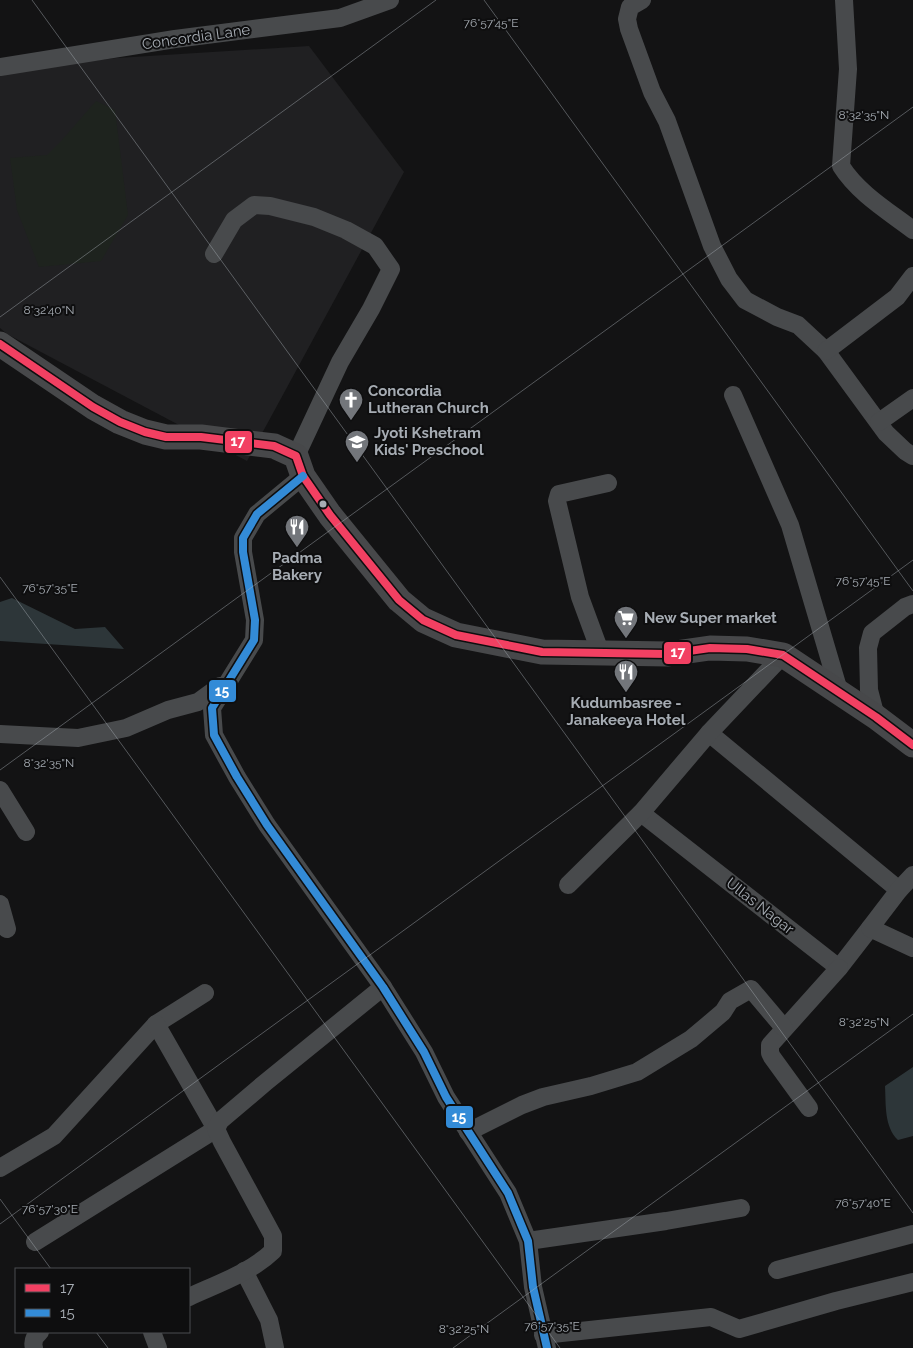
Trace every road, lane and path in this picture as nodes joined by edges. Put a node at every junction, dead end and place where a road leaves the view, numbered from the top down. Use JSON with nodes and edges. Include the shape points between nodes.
{"nodes":[{"id":1,"x":390,"y":0,"type":"edge"},
{"id":2,"x":642,"y":0,"type":"edge"},
{"id":3,"x":844,"y":0,"type":"edge"},
{"id":4,"x":0,"y":67,"type":"edge"},
{"id":5,"x":913,"y":230,"type":"edge"},
{"id":6,"x":214,"y":254,"type":"dead end"},
{"id":7,"x":913,"y":276,"type":"edge"},
{"id":8,"x":0,"y":344,"type":"edge"},
{"id":9,"x":826,"y":351,"type":"junction"},
{"id":10,"x":733,"y":395,"type":"dead end"},
{"id":11,"x":913,"y":398,"type":"edge"},
{"id":12,"x":879,"y":422,"type":"junction"},
{"id":13,"x":913,"y":456,"type":"edge"},
{"id":14,"x":299,"y":466,"type":"junction"},
{"id":15,"x":608,"y":483,"type":"dead end"},
{"id":16,"x":913,"y":604,"type":"edge"},
{"id":17,"x":601,"y":654,"type":"junction"},
{"id":18,"x":783,"y":656,"type":"junction"},
{"id":19,"x":229,"y":680,"type":"junction"},
{"id":20,"x":839,"y":691,"type":"junction"},
{"id":21,"x":876,"y":717,"type":"junction"},
{"id":22,"x":709,"y":733,"type":"junction"},
{"id":23,"x":0,"y":734,"type":"edge"},
{"id":24,"x":913,"y":745,"type":"edge"},
{"id":25,"x":0,"y":790,"type":"edge"},
{"id":26,"x":641,"y":813,"type":"junction"},
{"id":27,"x":26,"y":832,"type":"dead end"},
{"id":28,"x":913,"y":875,"type":"edge"},
{"id":29,"x":568,"y":885,"type":"dead end"},
{"id":30,"x":899,"y":890,"type":"junction"},
{"id":31,"x":1,"y":908,"type":"edge"},
{"id":32,"x":870,"y":928,"type":"junction"},
{"id":33,"x":7,"y":929,"type":"dead end"},
{"id":34,"x":913,"y":948,"type":"edge"},
{"id":35,"x":839,"y":968,"type":"junction"},
{"id":36,"x":383,"y":987,"type":"junction"},
{"id":37,"x":205,"y":993,"type":"dead end"},
{"id":38,"x":156,"y":1024,"type":"junction"},
{"id":39,"x":784,"y":1028,"type":"junction"},
{"id":40,"x":810,"y":1108,"type":"dead end"},
{"id":41,"x":216,"y":1129,"type":"junction"},
{"id":42,"x":468,"y":1132,"type":"junction"},
{"id":43,"x":0,"y":1168,"type":"edge"},
{"id":44,"x":741,"y":1208,"type":"dead end"},
{"id":45,"x":913,"y":1234,"type":"edge"},
{"id":46,"x":528,"y":1241,"type":"junction"},
{"id":47,"x":35,"y":1242,"type":"dead end"},
{"id":48,"x":777,"y":1270,"type":"dead end"},
{"id":49,"x":244,"y":1271,"type":"junction"},
{"id":50,"x":913,"y":1282,"type":"edge"},
{"id":51,"x":190,"y":1297,"type":"edge"},
{"id":52,"x":39,"y":1333,"type":"edge"},
{"id":53,"x":152,"y":1333,"type":"edge"},
{"id":54,"x":545,"y":1342,"type":"edge"},
{"id":55,"x":34,"y":1348,"type":"edge"},
{"id":56,"x":158,"y":1348,"type":"edge"},
{"id":57,"x":275,"y":1348,"type":"edge"}],
"edges":[{"from":1,"to":4,"type":"street","name":"Concordia Lane","via":[[340,18],[175,38]]},
{"from":2,"to":9,"type":"street","via":[[630,8],[629,29],[652,92],[667,121],[712,246],[729,279],[745,300],[798,325]]},
{"from":3,"to":5,"type":"street","via":[[848,69],[841,166],[860,190]]},
{"from":6,"to":14,"type":"street","via":[[234,220],[254,205],[270,206],[314,217],[346,230],[375,246],[391,269],[340,362]]},
{"from":7,"to":9,"type":"street","via":[[897,297]]},
{"from":8,"to":14,"type":"main road","via":[[120,422],[166,437],[201,437],[274,446]]},
{"from":9,"to":12,"type":"street"},
{"from":10,"to":20,"type":"street","via":[[790,526]]},
{"from":11,"to":12,"type":"street"},
{"from":12,"to":13,"type":"street","via":[[886,433]]},
{"from":14,"to":17,"type":"main road","via":[[330,515],[387,586],[423,620],[456,635],[542,652]]},
{"from":14,"to":19,"type":"street","via":[[257,514],[243,538],[255,620],[254,640]]},
{"from":15,"to":17,"type":"street","via":[[559,494],[557,501],[580,597]]},
{"from":16,"to":21,"type":"street","via":[[872,633],[868,648],[869,690]]},
{"from":17,"to":18,"type":"main road","via":[[668,654],[710,648],[747,649]]},
{"from":18,"to":20,"type":"main road"},
{"from":18,"to":22,"type":"street"},
{"from":19,"to":23,"type":"street","via":[[198,702],[168,710],[126,728],[78,738]]},
{"from":19,"to":36,"type":"street","via":[[212,708],[214,734],[253,804]]},
{"from":20,"to":21,"type":"main road"},
{"from":21,"to":24,"type":"main road"},
{"from":22,"to":26,"type":"street"},
{"from":22,"to":30,"type":"street"},
{"from":25,"to":27,"type":"street"},
{"from":26,"to":29,"type":"street"},
{"from":26,"to":35,"type":"street","name":"Ullas Nagar"},
{"from":28,"to":30,"type":"street"},
{"from":30,"to":32,"type":"street"},
{"from":31,"to":33,"type":"street"},
{"from":32,"to":34,"type":"street"},
{"from":32,"to":35,"type":"street"},
{"from":35,"to":39,"type":"street"},
{"from":36,"to":41,"type":"street","via":[[220,1121]]},
{"from":36,"to":42,"type":"street"},
{"from":37,"to":38,"type":"street"},
{"from":38,"to":41,"type":"street"},
{"from":38,"to":43,"type":"street","via":[[54,1136]]},
{"from":39,"to":40,"type":"street","via":[[772,1042],[770,1054]]},
{"from":39,"to":42,"type":"street","via":[[751,989],[730,1001],[723,1012],[691,1039],[637,1072],[543,1097]]},
{"from":41,"to":47,"type":"street"},
{"from":41,"to":49,"type":"street","via":[[273,1236],[273,1251]]},
{"from":42,"to":46,"type":"street","via":[[508,1193]]},
{"from":44,"to":46,"type":"street"},
{"from":45,"to":48,"type":"street"},
{"from":46,"to":54,"type":"street","via":[[533,1287]]},
{"from":49,"to":51,"type":"street"},
{"from":49,"to":57,"type":"street","via":[[269,1320]]},
{"from":50,"to":54,"type":"street","via":[[739,1329],[712,1317]]},
{"from":52,"to":55,"type":"street"},
{"from":53,"to":56,"type":"street"}]}
